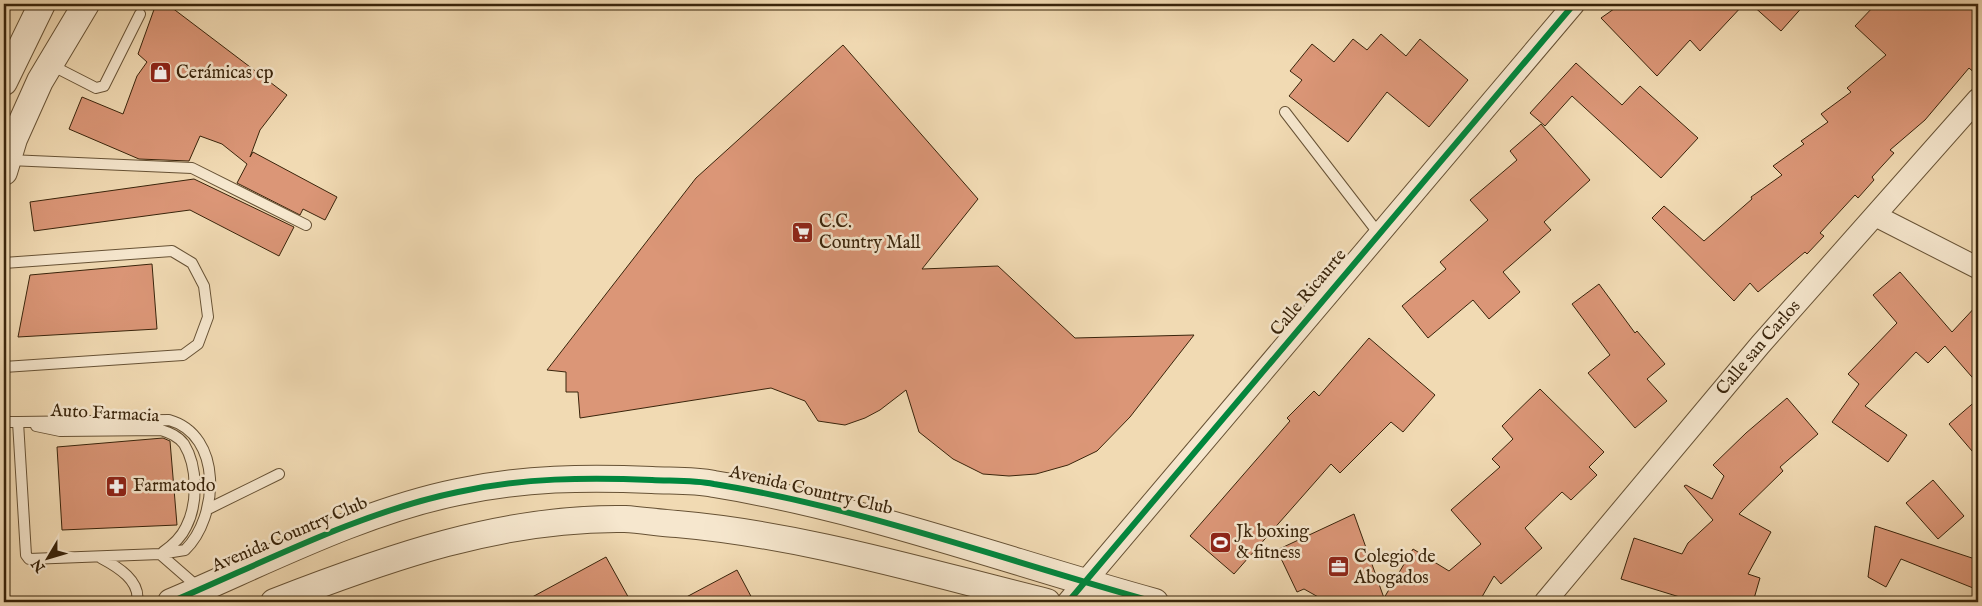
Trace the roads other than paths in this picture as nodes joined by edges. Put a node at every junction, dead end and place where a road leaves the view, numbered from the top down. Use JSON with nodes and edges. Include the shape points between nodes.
{"nodes":[{"id":1,"x":42,"y":4,"type":"edge"},
{"id":2,"x":86,"y":4,"type":"edge"},
{"id":3,"x":1573,"y":4,"type":"edge"},
{"id":4,"x":140,"y":14,"type":"dead end"},
{"id":5,"x":50,"y":64,"type":"junction"},
{"id":6,"x":4,"y":82,"type":"edge"},
{"id":7,"x":1978,"y":99,"type":"edge"},
{"id":8,"x":1285,"y":112,"type":"dead end"},
{"id":9,"x":6,"y":166,"type":"edge"},
{"id":10,"x":1876,"y":216,"type":"junction"},
{"id":11,"x":306,"y":225,"type":"dead end"},
{"id":12,"x":1379,"y":234,"type":"junction"},
{"id":13,"x":4,"y":263,"type":"edge"},
{"id":14,"x":1978,"y":268,"type":"edge"},
{"id":15,"x":4,"y":366,"type":"edge"},
{"id":16,"x":4,"y":422,"type":"edge"},
{"id":17,"x":18,"y":422,"type":"junction"},
{"id":18,"x":279,"y":474,"type":"dead end"},
{"id":19,"x":208,"y":509,"type":"junction"},
{"id":20,"x":160,"y":554,"type":"junction"},
{"id":21,"x":100,"y":557,"type":"junction"},
{"id":22,"x":201,"y":590,"type":"junction"},
{"id":23,"x":1076,"y":592,"type":"edge"},
{"id":24,"x":137,"y":602,"type":"edge"},
{"id":25,"x":171,"y":602,"type":"edge"},
{"id":26,"x":274,"y":602,"type":"edge"},
{"id":27,"x":1047,"y":602,"type":"edge"},
{"id":28,"x":1155,"y":602,"type":"edge"},
{"id":29,"x":1546,"y":602,"type":"edge"}],
"edges":[{"from":1,"to":6,"type":"street"},
{"from":2,"to":5,"type":"street"},
{"from":3,"to":12,"type":"street","name":"Calle Ricaurte"},
{"from":4,"to":5,"type":"lane","via":[[104,86],[96,88]]},
{"from":5,"to":9,"type":"street","via":[[18,130]]},
{"from":7,"to":10,"type":"street","name":"Calle san Carlos"},
{"from":8,"to":12,"type":"lane"},
{"from":9,"to":11,"type":"lane","via":[[192,168]]},
{"from":10,"to":14,"type":"street"},
{"from":10,"to":29,"type":"street","name":"Calle san Carlos","via":[[1760,345]]},
{"from":12,"to":23,"type":"street","name":"Calle Ricaurte"},
{"from":13,"to":15,"type":"lane","via":[[172,251],[192,263],[204,286],[208,317],[198,344],[182,355]]},
{"from":16,"to":17,"type":"lane"},
{"from":17,"to":19,"type":"lane","via":[[169,420],[181,423],[196,438],[208,464]]},
{"from":17,"to":20,"type":"lane","name":"Auto Farmacia","via":[[60,431],[161,430],[184,444],[195,488],[194,501],[186,527],[177,542]]},
{"from":17,"to":21,"type":"lane","via":[[26,555],[29,560]]},
{"from":18,"to":19,"type":"lane"},
{"from":19,"to":20,"type":"lane","via":[[198,535],[185,550]]},
{"from":20,"to":21,"type":"lane"},
{"from":20,"to":22,"type":"lane"},
{"from":21,"to":24,"type":"lane","via":[[123,572],[135,585],[139,594]]},
{"from":22,"to":23,"type":"street","name":"Avenida Country Club","via":[[384,511],[458,492],[512,483],[591,477],[711,483],[795,500],[878,520]]},
{"from":22,"to":25,"type":"street","name":"Avenida Country Club"},
{"from":23,"to":28,"type":"street","name":"Avenida Country Club"},
{"from":26,"to":27,"type":"street","via":[[431,546],[543,524],[625,520],[758,533]]}]}
